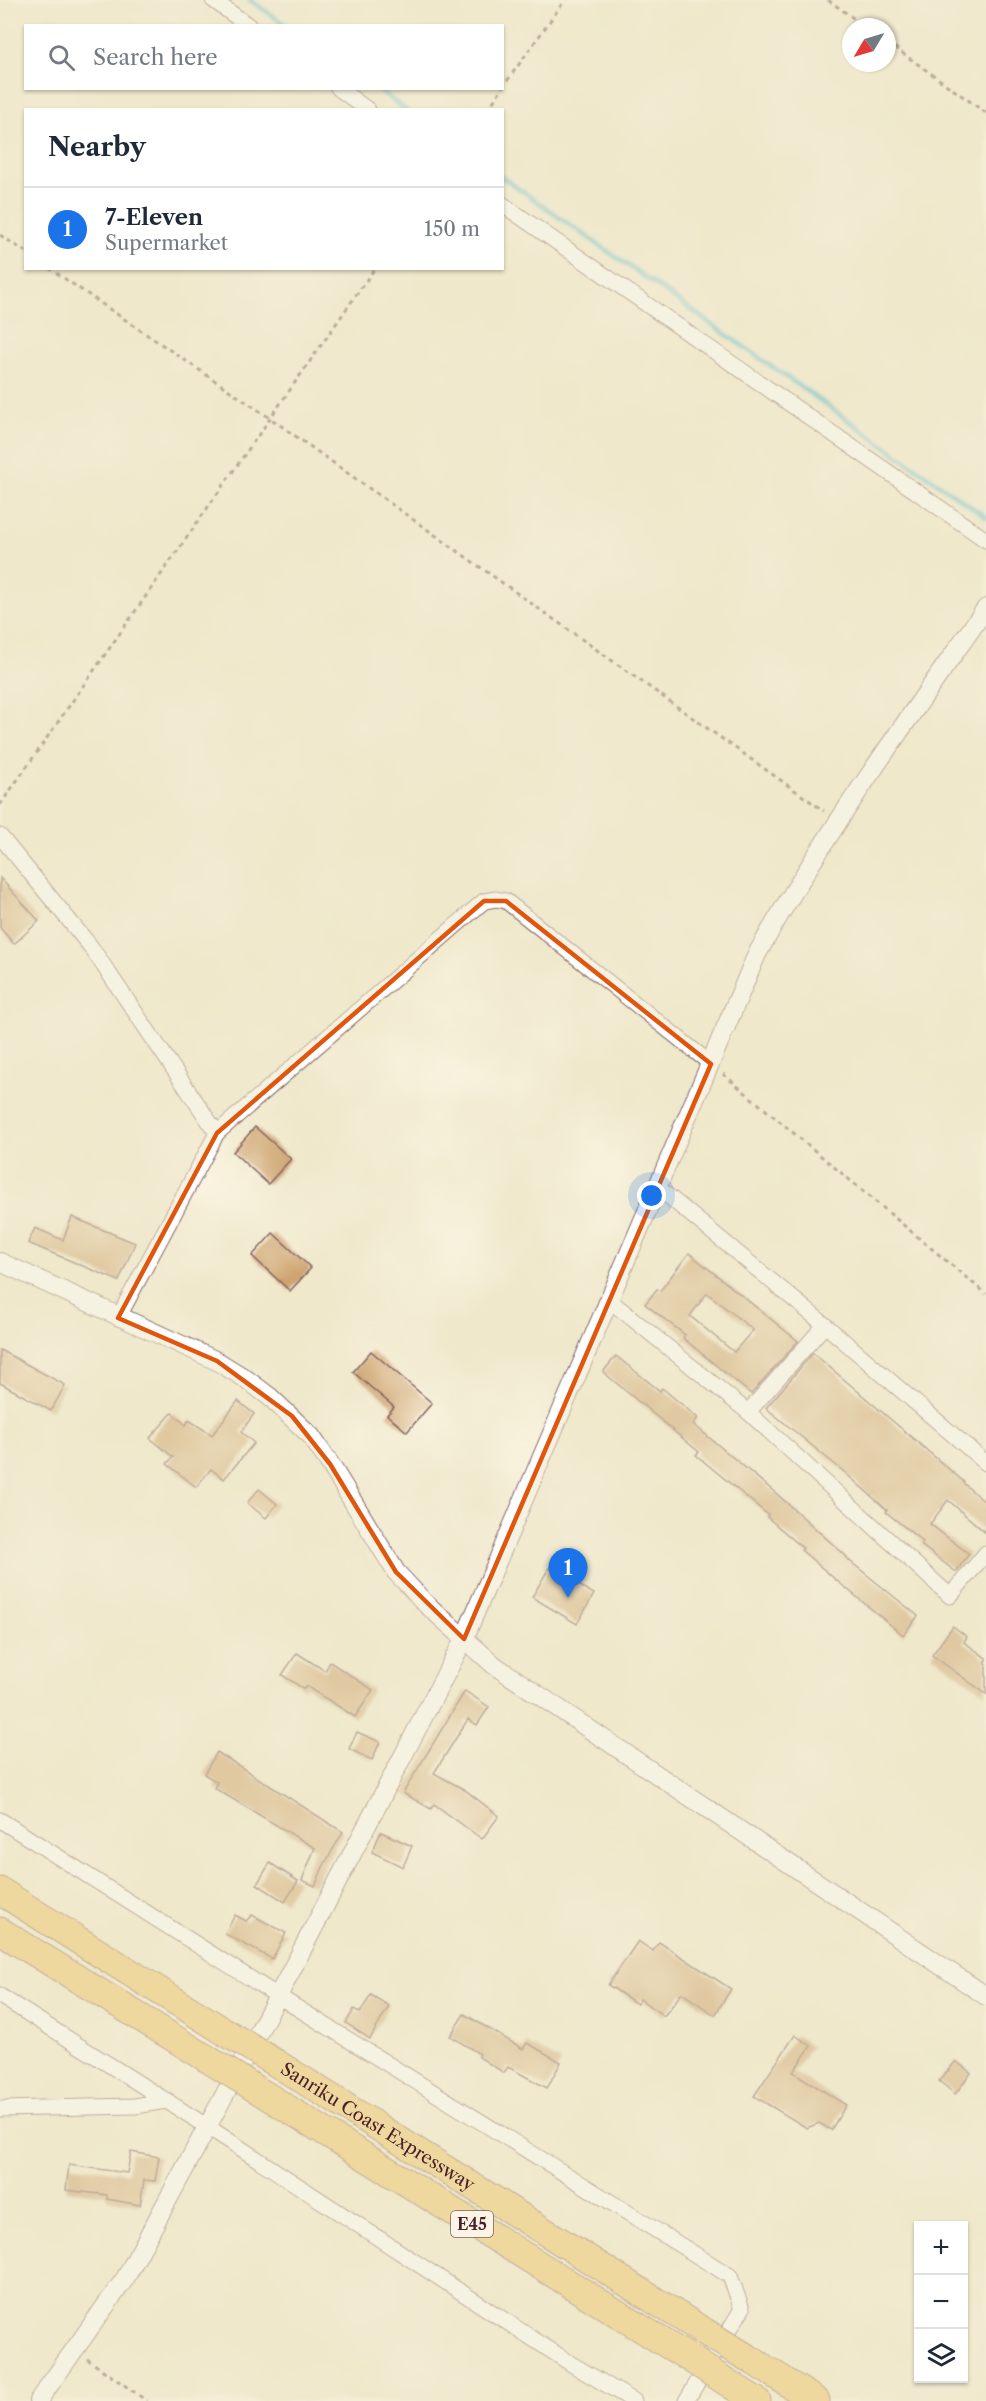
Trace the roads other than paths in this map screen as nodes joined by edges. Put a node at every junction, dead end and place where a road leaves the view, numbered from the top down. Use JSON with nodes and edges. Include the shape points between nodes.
{"nodes":[{"id":1,"x":213,"y":0,"type":"edge"},
{"id":2,"x":246,"y":24,"type":"edge"},
{"id":3,"x":341,"y":90,"type":"edge"},
{"id":4,"x":365,"y":108,"type":"edge"},
{"id":5,"x":504,"y":205,"type":"edge"},
{"id":6,"x":986,"y":540,"type":"edge"},
{"id":7,"x":986,"y":608,"type":"edge"},
{"id":8,"x":0,"y":836,"type":"edge"},
{"id":9,"x":711,"y":1064,"type":"junction"},
{"id":10,"x":217,"y":1133,"type":"junction"},
{"id":11,"x":656,"y":1186,"type":"junction"},
{"id":12,"x":0,"y":1262,"type":"edge"},
{"id":13,"x":608,"y":1299,"type":"junction"},
{"id":14,"x":118,"y":1318,"type":"junction"},
{"id":15,"x":825,"y":1325,"type":"junction"},
{"id":16,"x":748,"y":1412,"type":"junction"},
{"id":17,"x":986,"y":1463,"type":"edge"},
{"id":18,"x":986,"y":1553,"type":"edge"},
{"id":19,"x":464,"y":1639,"type":"junction"},
{"id":20,"x":0,"y":1820,"type":"edge"},
{"id":21,"x":0,"y":1891,"type":"edge"},
{"id":22,"x":0,"y":1931,"type":"edge"},
{"id":23,"x":985,"y":1993,"type":"edge"},
{"id":24,"x":0,"y":1996,"type":"edge"},
{"id":25,"x":278,"y":1996,"type":"junction"},
{"id":26,"x":166,"y":2101,"type":"junction"},
{"id":27,"x":0,"y":2109,"type":"edge"},
{"id":28,"x":208,"y":2127,"type":"junction"},
{"id":29,"x":746,"y":2394,"type":"edge"},
{"id":30,"x":38,"y":2401,"type":"edge"},
{"id":31,"x":634,"y":2401,"type":"edge"},
{"id":32,"x":686,"y":2401,"type":"edge"},
{"id":33,"x":816,"y":2401,"type":"edge"}],
"edges":[{"from":1,"to":2,"type":"street"},
{"from":3,"to":4,"type":"street"},
{"from":5,"to":6,"type":"street"},
{"from":7,"to":9,"type":"street","via":[[795,886],[757,954]]},
{"from":8,"to":10,"type":"street","via":[[91,947]]},
{"from":9,"to":10,"type":"street","via":[[506,902],[496,899],[484,901]]},
{"from":9,"to":11,"type":"street"},
{"from":10,"to":14,"type":"street"},
{"from":11,"to":13,"type":"street"},
{"from":11,"to":15,"type":"street"},
{"from":12,"to":14,"type":"street"},
{"from":13,"to":16,"type":"street"},
{"from":13,"to":19,"type":"street"},
{"from":14,"to":19,"type":"street","via":[[217,1361],[292,1416],[330,1464],[396,1572]]},
{"from":15,"to":16,"type":"street"},
{"from":15,"to":17,"type":"street"},
{"from":16,"to":18,"type":"street","via":[[950,1596]]},
{"from":19,"to":23,"type":"street","via":[[494,1665]]},
{"from":19,"to":25,"type":"street"},
{"from":20,"to":25,"type":"street"},
{"from":21,"to":33,"type":"highway","name":"Sanriku Coast Expressway","number":"E45","bridge":true},
{"from":22,"to":29,"type":"highway","name":"Sanriku Coast Expressway","number":"E45","bridge":true},
{"from":24,"to":26,"type":"street"},
{"from":25,"to":28,"type":"street"},
{"from":25,"to":32,"type":"street","via":[[730,2276],[742,2309]]},
{"from":26,"to":27,"type":"street","via":[[135,2106]]},
{"from":26,"to":28,"type":"street"},
{"from":28,"to":30,"type":"street","via":[[126,2277]]},
{"from":28,"to":31,"type":"street"}]}
